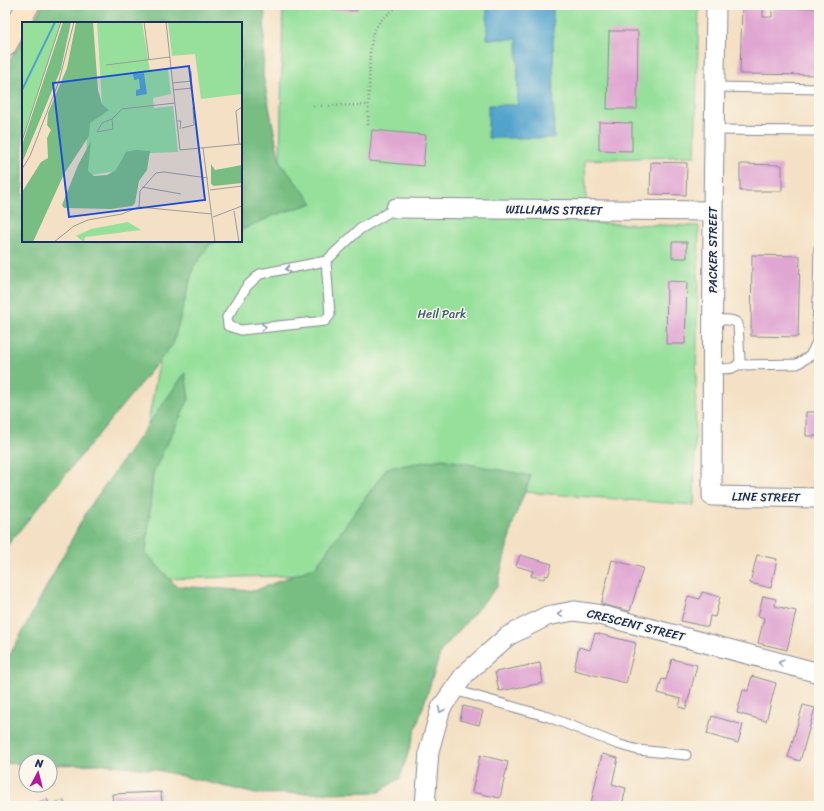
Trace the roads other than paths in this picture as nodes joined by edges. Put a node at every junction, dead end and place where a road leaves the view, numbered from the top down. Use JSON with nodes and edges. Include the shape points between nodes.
{"nodes":[{"id":1,"x":28,"y":5,"type":"edge"},
{"id":2,"x":716,"y":5,"type":"edge"},
{"id":3,"x":5,"y":46,"type":"edge"},
{"id":4,"x":715,"y":87,"type":"junction"},
{"id":5,"x":819,"y":89,"type":"edge"},
{"id":6,"x":714,"y":130,"type":"junction"},
{"id":7,"x":819,"y":131,"type":"edge"},
{"id":8,"x":396,"y":208,"type":"joint"},
{"id":9,"x":713,"y":211,"type":"junction"},
{"id":10,"x":819,"y":248,"type":"edge"},
{"id":11,"x":326,"y":261,"type":"junction"},
{"id":12,"x":713,"y":320,"type":"junction"},
{"id":13,"x":739,"y":365,"type":"junction"},
{"id":14,"x":712,"y":368,"type":"junction"},
{"id":15,"x":712,"y":496,"type":"joint"},
{"id":16,"x":819,"y":498,"type":"edge"},
{"id":17,"x":819,"y":673,"type":"edge"},
{"id":18,"x":454,"y":690,"type":"junction"},
{"id":19,"x":686,"y":756,"type":"dead end"},
{"id":20,"x":425,"y":806,"type":"edge"}],
"edges":[{"from":1,"to":3,"type":"street"},
{"from":2,"to":4,"type":"street","name":"PACKER STREET"},
{"from":4,"to":5,"type":"lane"},
{"from":4,"to":6,"type":"street","name":"PACKER STREET"},
{"from":6,"to":7,"type":"lane"},
{"from":6,"to":9,"type":"street","name":"PACKER STREET"},
{"from":8,"to":9,"type":"street","name":"WILLIAMS STREET"},
{"from":8,"to":11,"type":"lane","via":[[360,229]]},
{"from":9,"to":12,"type":"street","name":"PACKER STREET"},
{"from":10,"to":13,"type":"lane","via":[[817,342],[810,356],[797,364]]},
{"from":11,"to":11,"type":"lane","one_way":true,"via":[[260,274],[247,286],[227,317],[228,326],[241,330],[325,321],[330,315]]},
{"from":12,"to":13,"type":"lane","via":[[730,320],[738,324]]},
{"from":12,"to":14,"type":"street","name":"PACKER STREET"},
{"from":13,"to":14,"type":"lane","via":[[735,368]]},
{"from":14,"to":15,"type":"street","name":"PACKER STREET"},
{"from":15,"to":16,"type":"street","name":"LINE STREET"},
{"from":17,"to":18,"type":"street","name":"CRESCENT STREET","one_way":true,"via":[[596,614],[574,611],[547,616],[508,636],[465,674]]},
{"from":18,"to":19,"type":"lane","via":[[550,717],[638,750]]},
{"from":18,"to":20,"type":"street","name":"CRESCENT STREET","one_way":true,"via":[[441,708],[429,751]]}]}
